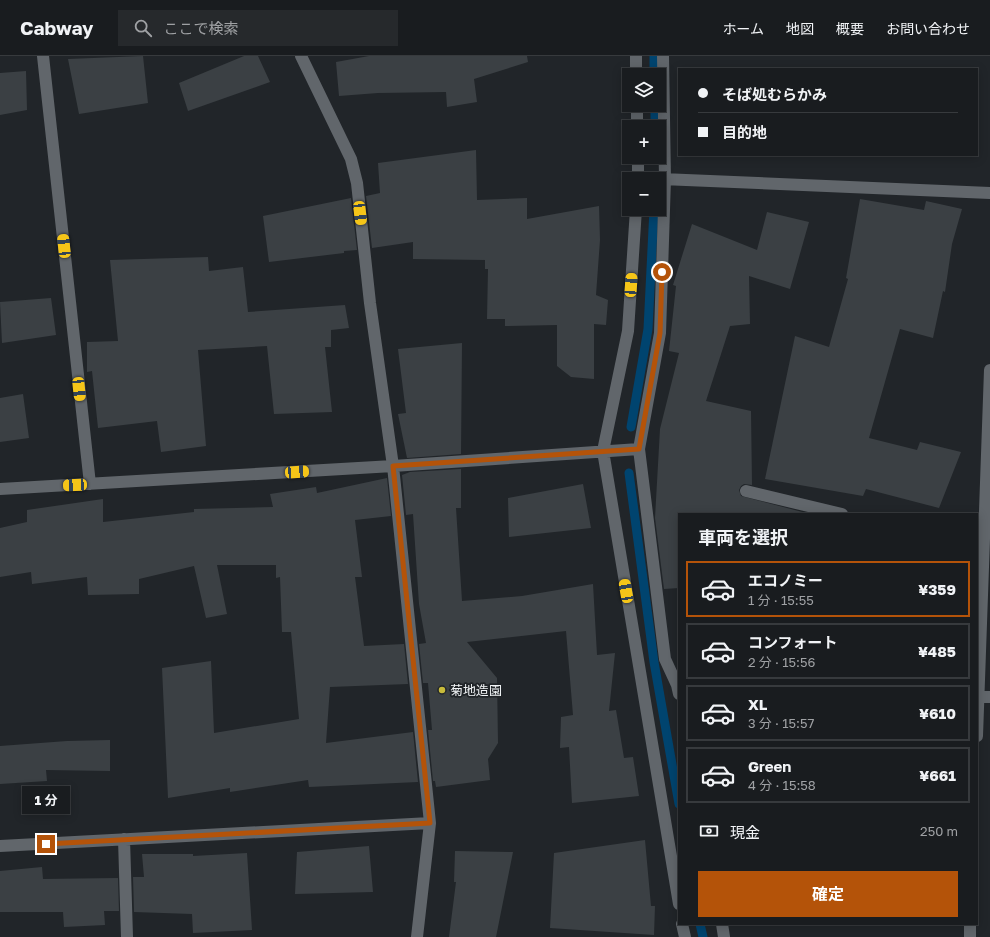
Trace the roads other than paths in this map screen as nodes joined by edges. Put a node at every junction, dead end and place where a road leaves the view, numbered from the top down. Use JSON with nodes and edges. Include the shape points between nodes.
{"nodes":[{"id":1,"x":43,"y":56,"type":"edge"},
{"id":2,"x":301,"y":56,"type":"edge"},
{"id":3,"x":636,"y":56,"type":"edge"},
{"id":4,"x":663,"y":56,"type":"edge"},
{"id":5,"x":636,"y":68,"type":"edge"},
{"id":6,"x":665,"y":172,"type":"edge"},
{"id":7,"x":666,"y":179,"type":"edge"},
{"id":8,"x":990,"y":193,"type":"edge"},
{"id":9,"x":636,"y":216,"type":"edge"},
{"id":10,"x":664,"y":216,"type":"edge"},
{"id":11,"x":990,"y":370,"type":"edge"},
{"id":12,"x":639,"y":449,"type":"junction"},
{"id":13,"x":604,"y":451,"type":"junction"},
{"id":14,"x":393,"y":466,"type":"junction"},
{"id":15,"x":90,"y":484,"type":"junction"},
{"id":16,"x":0,"y":489,"type":"edge"},
{"id":17,"x":746,"y":491,"type":"dead end"},
{"id":18,"x":838,"y":513,"type":"edge"},
{"id":19,"x":980,"y":547,"type":"edge"},
{"id":20,"x":678,"y":688,"type":"edge"},
{"id":21,"x":982,"y":697,"type":"edge"},
{"id":22,"x":978,"y":728,"type":"edge"},
{"id":23,"x":430,"y":823,"type":"junction"},
{"id":24,"x":124,"y":840,"type":"junction"},
{"id":25,"x":0,"y":846,"type":"edge"},
{"id":26,"x":678,"y":898,"type":"edge"},
{"id":27,"x":682,"y":925,"type":"edge"},
{"id":28,"x":722,"y":925,"type":"edge"},
{"id":29,"x":970,"y":925,"type":"edge"},
{"id":30,"x":127,"y":937,"type":"edge"},
{"id":31,"x":418,"y":937,"type":"edge"},
{"id":32,"x":685,"y":937,"type":"edge"},
{"id":33,"x":724,"y":937,"type":"edge"},
{"id":34,"x":970,"y":937,"type":"edge"}],
"edges":[{"from":1,"to":15,"type":"street"},
{"from":2,"to":14,"type":"street","via":[[351,159],[357,183],[370,303]]},
{"from":3,"to":5,"type":"street"},
{"from":4,"to":6,"type":"street"},
{"from":7,"to":8,"type":"street"},
{"from":9,"to":13,"type":"street","via":[[628,331]]},
{"from":10,"to":12,"type":"street","via":[[660,333]]},
{"from":11,"to":19,"type":"street"},
{"from":12,"to":13,"type":"street"},
{"from":12,"to":20,"type":"street","via":[[666,659]]},
{"from":13,"to":14,"type":"street"},
{"from":13,"to":26,"type":"street"},
{"from":14,"to":15,"type":"street"},
{"from":14,"to":23,"type":"street"},
{"from":15,"to":16,"type":"street"},
{"from":17,"to":18,"type":"street"},
{"from":19,"to":21,"type":"street"},
{"from":21,"to":22,"type":"street"},
{"from":23,"to":24,"type":"street"},
{"from":23,"to":31,"type":"street"},
{"from":24,"to":25,"type":"street"},
{"from":24,"to":30,"type":"street"},
{"from":27,"to":32,"type":"street"},
{"from":28,"to":33,"type":"street"},
{"from":29,"to":34,"type":"street"}]}
